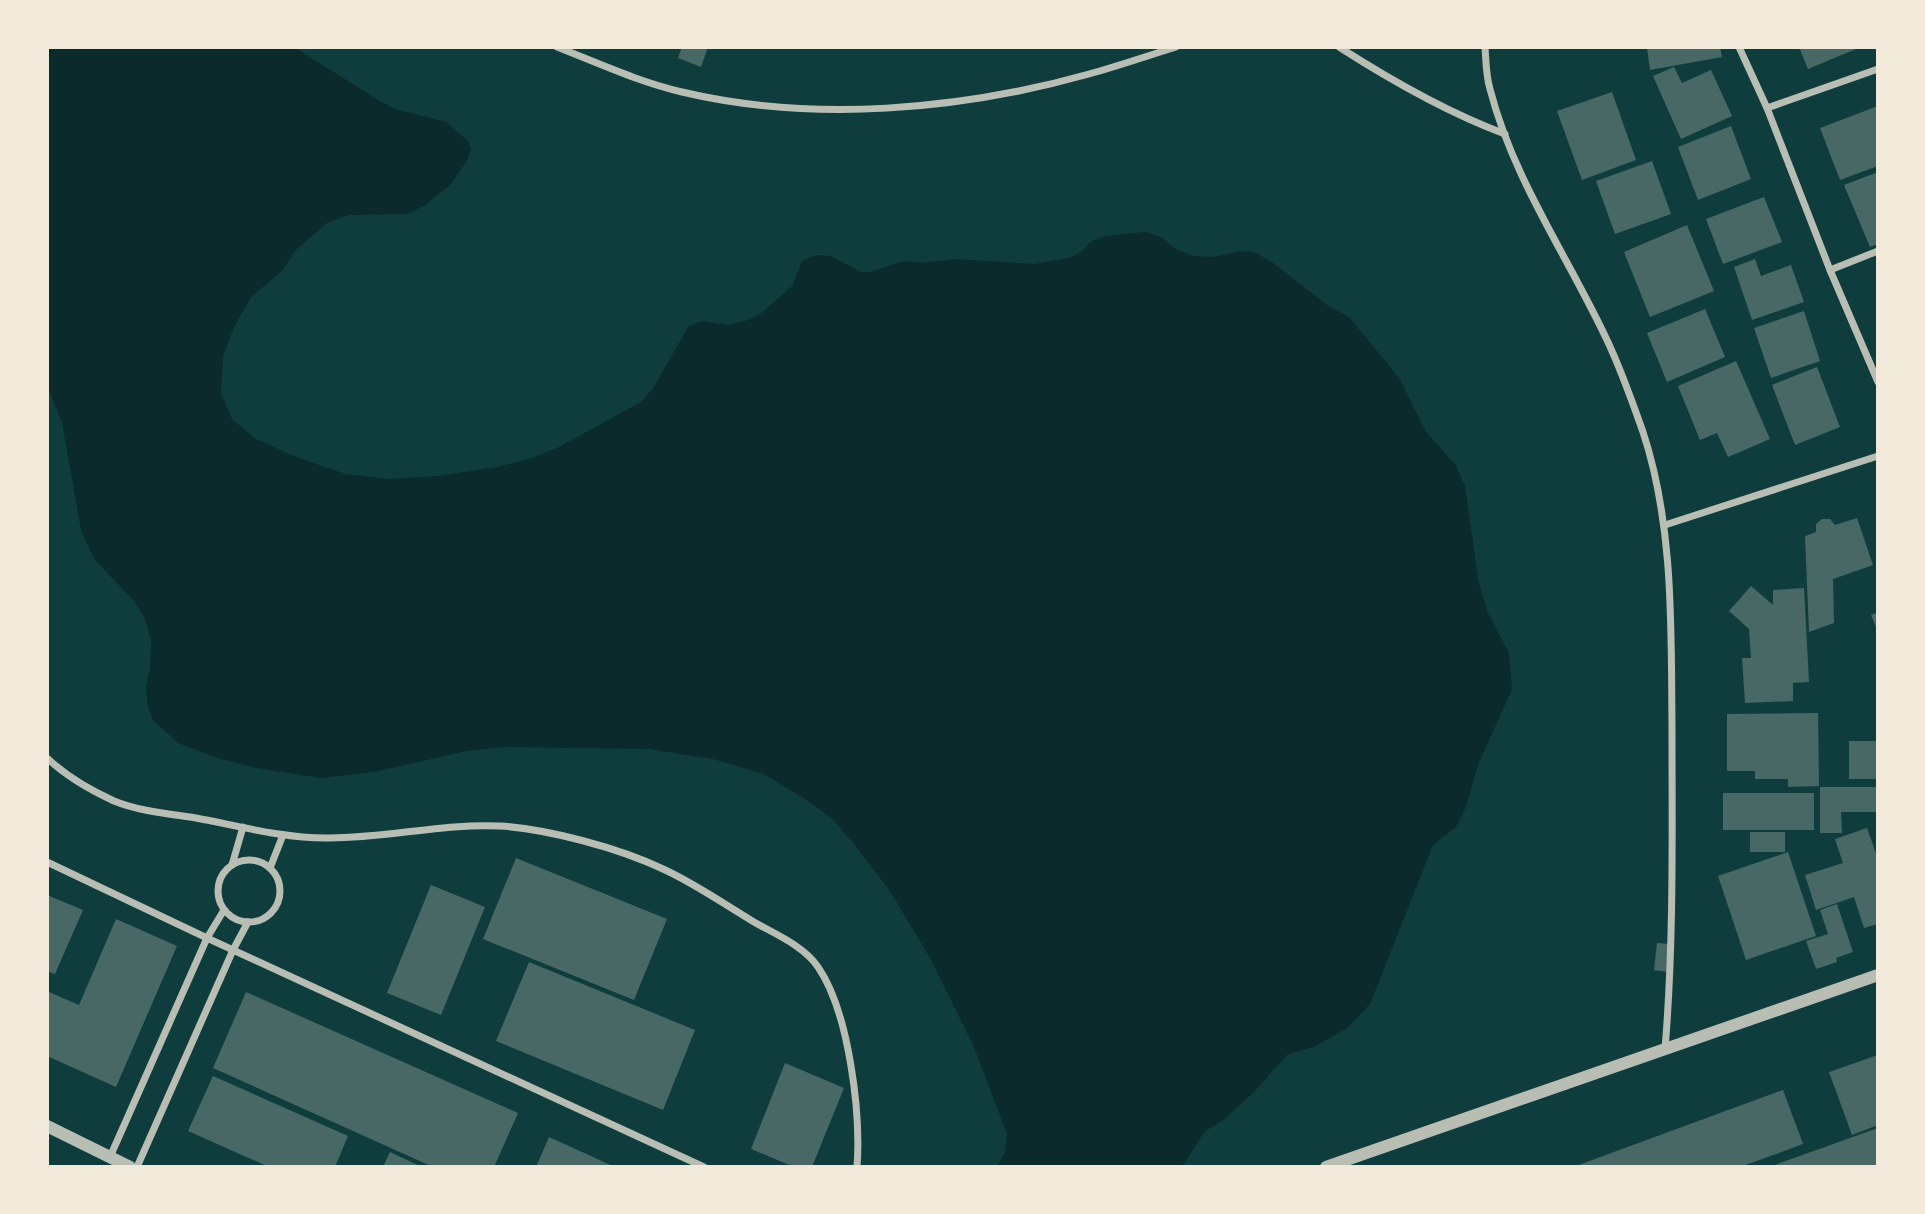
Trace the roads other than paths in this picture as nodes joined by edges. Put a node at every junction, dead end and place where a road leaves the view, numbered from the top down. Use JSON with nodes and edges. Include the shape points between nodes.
{"nodes":[{"id":1,"x":557,"y":47,"type":"edge"},
{"id":2,"x":1176,"y":47,"type":"edge"},
{"id":3,"x":1339,"y":47,"type":"edge"},
{"id":4,"x":1485,"y":47,"type":"edge"},
{"id":5,"x":1739,"y":47,"type":"edge"},
{"id":6,"x":1878,"y":69,"type":"edge"},
{"id":7,"x":1767,"y":108,"type":"junction"},
{"id":8,"x":1505,"y":134,"type":"junction"},
{"id":9,"x":1878,"y":251,"type":"edge"},
{"id":10,"x":1830,"y":270,"type":"junction"},
{"id":11,"x":1878,"y":382,"type":"edge"},
{"id":12,"x":1878,"y":456,"type":"edge"},
{"id":13,"x":1665,"y":525,"type":"junction"},
{"id":14,"x":47,"y":758,"type":"edge"},
{"id":15,"x":243,"y":827,"type":"junction"},
{"id":16,"x":283,"y":835,"type":"junction"},
{"id":17,"x":47,"y":862,"type":"edge"},
{"id":18,"x":232,"y":865,"type":"junction"},
{"id":19,"x":270,"y":868,"type":"junction"},
{"id":20,"x":224,"y":910,"type":"junction"},
{"id":21,"x":248,"y":922,"type":"junction"},
{"id":22,"x":207,"y":938,"type":"junction"},
{"id":23,"x":233,"y":950,"type":"junction"},
{"id":24,"x":1878,"y":975,"type":"edge"},
{"id":25,"x":1665,"y":1050,"type":"junction"},
{"id":26,"x":47,"y":1126,"type":"edge"},
{"id":27,"x":110,"y":1157,"type":"junction"},
{"id":28,"x":1331,"y":1166,"type":"edge"},
{"id":29,"x":130,"y":1167,"type":"edge"},
{"id":30,"x":137,"y":1167,"type":"edge"},
{"id":31,"x":704,"y":1167,"type":"edge"},
{"id":32,"x":857,"y":1167,"type":"edge"}],
"edges":[{"from":1,"to":2,"type":"street","via":[[681,92],[730,102],[836,110],[984,97],[1090,74]]},
{"from":3,"to":8,"type":"street","via":[[1449,110]]},
{"from":4,"to":8,"type":"street","via":[[1489,88]]},
{"from":5,"to":7,"type":"street"},
{"from":6,"to":7,"type":"street"},
{"from":7,"to":10,"type":"street"},
{"from":8,"to":13,"type":"street","via":[[1623,378],[1644,435]]},
{"from":9,"to":10,"type":"street"},
{"from":10,"to":11,"type":"street"},
{"from":12,"to":13,"type":"street"},
{"from":13,"to":25,"type":"street","via":[[1673,857],[1672,970]]},
{"from":14,"to":15,"type":"street","via":[[116,802]]},
{"from":15,"to":16,"type":"street"},
{"from":15,"to":18,"type":"street"},
{"from":16,"to":19,"type":"street"},
{"from":16,"to":32,"type":"street","via":[[327,838],[498,826],[529,830],[663,869],[783,938],[817,966],[837,1012],[857,1103]]},
{"from":17,"to":22,"type":"street"},
{"from":18,"to":19,"type":"street","via":[[251,860]]},
{"from":18,"to":20,"type":"street","via":[[219,881]]},
{"from":19,"to":21,"type":"street","via":[[280,887],[275,908],[259,921]]},
{"from":20,"to":21,"type":"street"},
{"from":20,"to":22,"type":"street"},
{"from":21,"to":23,"type":"street"},
{"from":22,"to":23,"type":"street"},
{"from":22,"to":27,"type":"street"},
{"from":23,"to":30,"type":"street"},
{"from":23,"to":31,"type":"street"},
{"from":24,"to":25,"type":"street"},
{"from":25,"to":28,"type":"street"},
{"from":26,"to":27,"type":"street"},
{"from":27,"to":29,"type":"street"}]}
